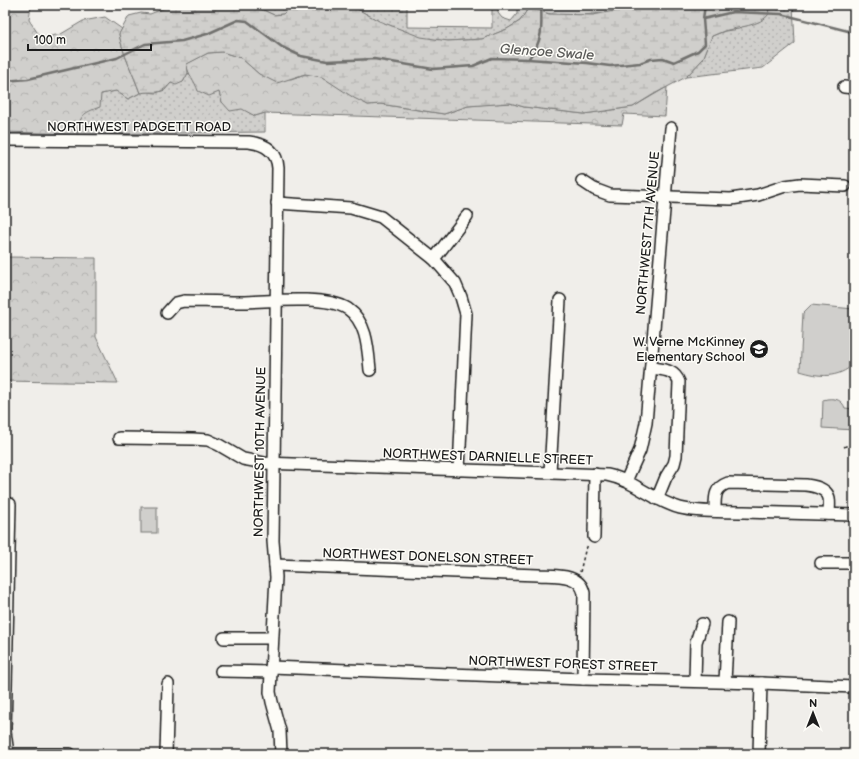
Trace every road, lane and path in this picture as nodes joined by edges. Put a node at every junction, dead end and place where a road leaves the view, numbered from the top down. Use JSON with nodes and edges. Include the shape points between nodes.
{"nodes":[{"id":1,"x":670,"y":128,"type":"dead end"},
{"id":2,"x":5,"y":140,"type":"edge"},
{"id":3,"x":271,"y":150,"type":"joint"},
{"id":4,"x":582,"y":180,"type":"dead end"},
{"id":5,"x":845,"y":186,"type":"dead end"},
{"id":6,"x":666,"y":197,"type":"junction"},
{"id":7,"x":277,"y":203,"type":"junction"},
{"id":8,"x":468,"y":216,"type":"dead end"},
{"id":9,"x":434,"y":259,"type":"junction"},
{"id":10,"x":276,"y":300,"type":"junction"},
{"id":11,"x":560,"y":300,"type":"dead end"},
{"id":12,"x":167,"y":313,"type":"dead end"},
{"id":13,"x":651,"y":368,"type":"junction"},
{"id":14,"x":370,"y":370,"type":"dead end"},
{"id":15,"x":119,"y":438,"type":"dead end"},
{"id":16,"x":854,"y":442,"type":"edge"},
{"id":17,"x":844,"y":447,"type":"dead end"},
{"id":18,"x":274,"y":464,"type":"junction"},
{"id":19,"x":459,"y":470,"type":"junction"},
{"id":20,"x":550,"y":472,"type":"junction"},
{"id":21,"x":594,"y":474,"type":"junction"},
{"id":22,"x":626,"y":481,"type":"junction"},
{"id":23,"x":657,"y":499,"type":"junction"},
{"id":24,"x":10,"y":504,"type":"dead end"},
{"id":25,"x":715,"y":511,"type":"junction"},
{"id":26,"x":829,"y":514,"type":"junction"},
{"id":27,"x":854,"y":515,"type":"edge"},
{"id":28,"x":594,"y":537,"type":"joint"},
{"id":29,"x":821,"y":563,"type":"dead end"},
{"id":30,"x":854,"y":563,"type":"edge"},
{"id":31,"x":275,"y":565,"type":"junction"},
{"id":32,"x":579,"y":582,"type":"junction"},
{"id":33,"x":728,"y":622,"type":"dead end"},
{"id":34,"x":702,"y":624,"type":"dead end"},
{"id":35,"x":224,"y":638,"type":"dead end"},
{"id":36,"x":272,"y":638,"type":"junction"},
{"id":37,"x":271,"y":670,"type":"junction"},
{"id":38,"x":221,"y":672,"type":"dead end"},
{"id":39,"x":583,"y":679,"type":"junction"},
{"id":40,"x":695,"y":681,"type":"junction"},
{"id":41,"x":725,"y":682,"type":"junction"},
{"id":42,"x":761,"y":683,"type":"junction"},
{"id":43,"x":168,"y":684,"type":"dead end"},
{"id":44,"x":854,"y":687,"type":"edge"},
{"id":45,"x":8,"y":754,"type":"edge"},
{"id":46,"x":15,"y":754,"type":"edge"},
{"id":47,"x":70,"y":754,"type":"edge"},
{"id":48,"x":166,"y":754,"type":"edge"},
{"id":49,"x":281,"y":754,"type":"edge"},
{"id":50,"x":759,"y":754,"type":"edge"}],
"edges":[{"from":1,"to":6,"type":"street","name":"NORTHWEST 7TH AVENUE"},
{"from":2,"to":3,"type":"street","name":"NORTHWEST PADGETT ROAD","via":[[238,141],[256,143]]},
{"from":3,"to":7,"type":"street","name":"NORTHWEST 10TH AVENUE","via":[[278,163]]},
{"from":4,"to":6,"type":"street","via":[[594,189],[610,195]]},
{"from":5,"to":6,"type":"street","via":[[800,184],[731,199]]},
{"from":6,"to":13,"type":"street","name":"NORTHWEST 7TH AVENUE"},
{"from":7,"to":9,"type":"street","via":[[351,208],[381,218]]},
{"from":7,"to":10,"type":"street","name":"NORTHWEST 10TH AVENUE"},
{"from":8,"to":9,"type":"street"},
{"from":9,"to":19,"type":"street","via":[[455,283],[466,314]]},
{"from":10,"to":12,"type":"street","via":[[179,302]]},
{"from":10,"to":14,"type":"street","via":[[324,301],[348,309],[359,321],[365,334]]},
{"from":10,"to":18,"type":"street","name":"NORTHWEST 10TH AVENUE"},
{"from":11,"to":20,"type":"street"},
{"from":13,"to":22,"type":"street","name":"NORTHWEST 7TH AVENUE","via":[[645,432]]},
{"from":13,"to":23,"type":"street","via":[[671,372],[677,378],[679,386],[676,456]]},
{"from":15,"to":18,"type":"street","name":"NORTHWEST DARNIELLE STREET","via":[[208,440],[249,461]]},
{"from":16,"to":17,"type":"path"},
{"from":18,"to":19,"type":"street","name":"NORTHWEST DARNIELLE STREET"},
{"from":18,"to":31,"type":"street","name":"NORTHWEST 10TH AVENUE"},
{"from":19,"to":20,"type":"street","name":"NORTHWEST DARNIELLE STREET"},
{"from":20,"to":21,"type":"street","name":"NORTHWEST DARNIELLE STREET"},
{"from":21,"to":22,"type":"street","name":"NORTHWEST DARNIELLE STREET"},
{"from":21,"to":28,"type":"street"},
{"from":22,"to":23,"type":"street","name":"NORTHWEST DARNIELLE STREET"},
{"from":23,"to":25,"type":"street","name":"NORTHWEST DARNIELLE STREET","via":[[680,508]]},
{"from":24,"to":45,"type":"street","via":[[5,732]]},
{"from":25,"to":26,"type":"street","name":"NORTHWEST DARNIELLE STREET"},
{"from":25,"to":26,"type":"street","via":[[717,490],[728,483],[806,485],[816,486],[827,494]]},
{"from":26,"to":27,"type":"street","name":"NORTHWEST DARNIELLE STREET"},
{"from":28,"to":32,"type":"path","via":[[585,551]]},
{"from":29,"to":30,"type":"street"},
{"from":31,"to":32,"type":"street","name":"NORTHWEST DONELSON STREET","via":[[538,575],[572,578]]},
{"from":31,"to":36,"type":"street","name":"NORTHWEST 10TH AVENUE"},
{"from":32,"to":39,"type":"street","via":[[584,593]]},
{"from":33,"to":41,"type":"street"},
{"from":34,"to":40,"type":"street","via":[[696,642]]},
{"from":35,"to":36,"type":"street"},
{"from":36,"to":37,"type":"street","name":"NORTHWEST 10TH AVENUE"},
{"from":37,"to":38,"type":"street","name":"NORTHWEST FOREST STREET"},
{"from":37,"to":39,"type":"street","name":"NORTHWEST FOREST STREET"},
{"from":37,"to":49,"type":"street","name":"NORTHWEST 10TH AVENUE","via":[[270,692],[280,731]]},
{"from":39,"to":40,"type":"street","name":"NORTHWEST FOREST STREET"},
{"from":40,"to":41,"type":"street","name":"NORTHWEST FOREST STREET"},
{"from":41,"to":42,"type":"street","name":"NORTHWEST FOREST STREET"},
{"from":42,"to":44,"type":"street","name":"NORTHWEST FOREST STREET"},
{"from":42,"to":50,"type":"street"},
{"from":43,"to":48,"type":"street"},
{"from":46,"to":47,"type":"street"}]}
